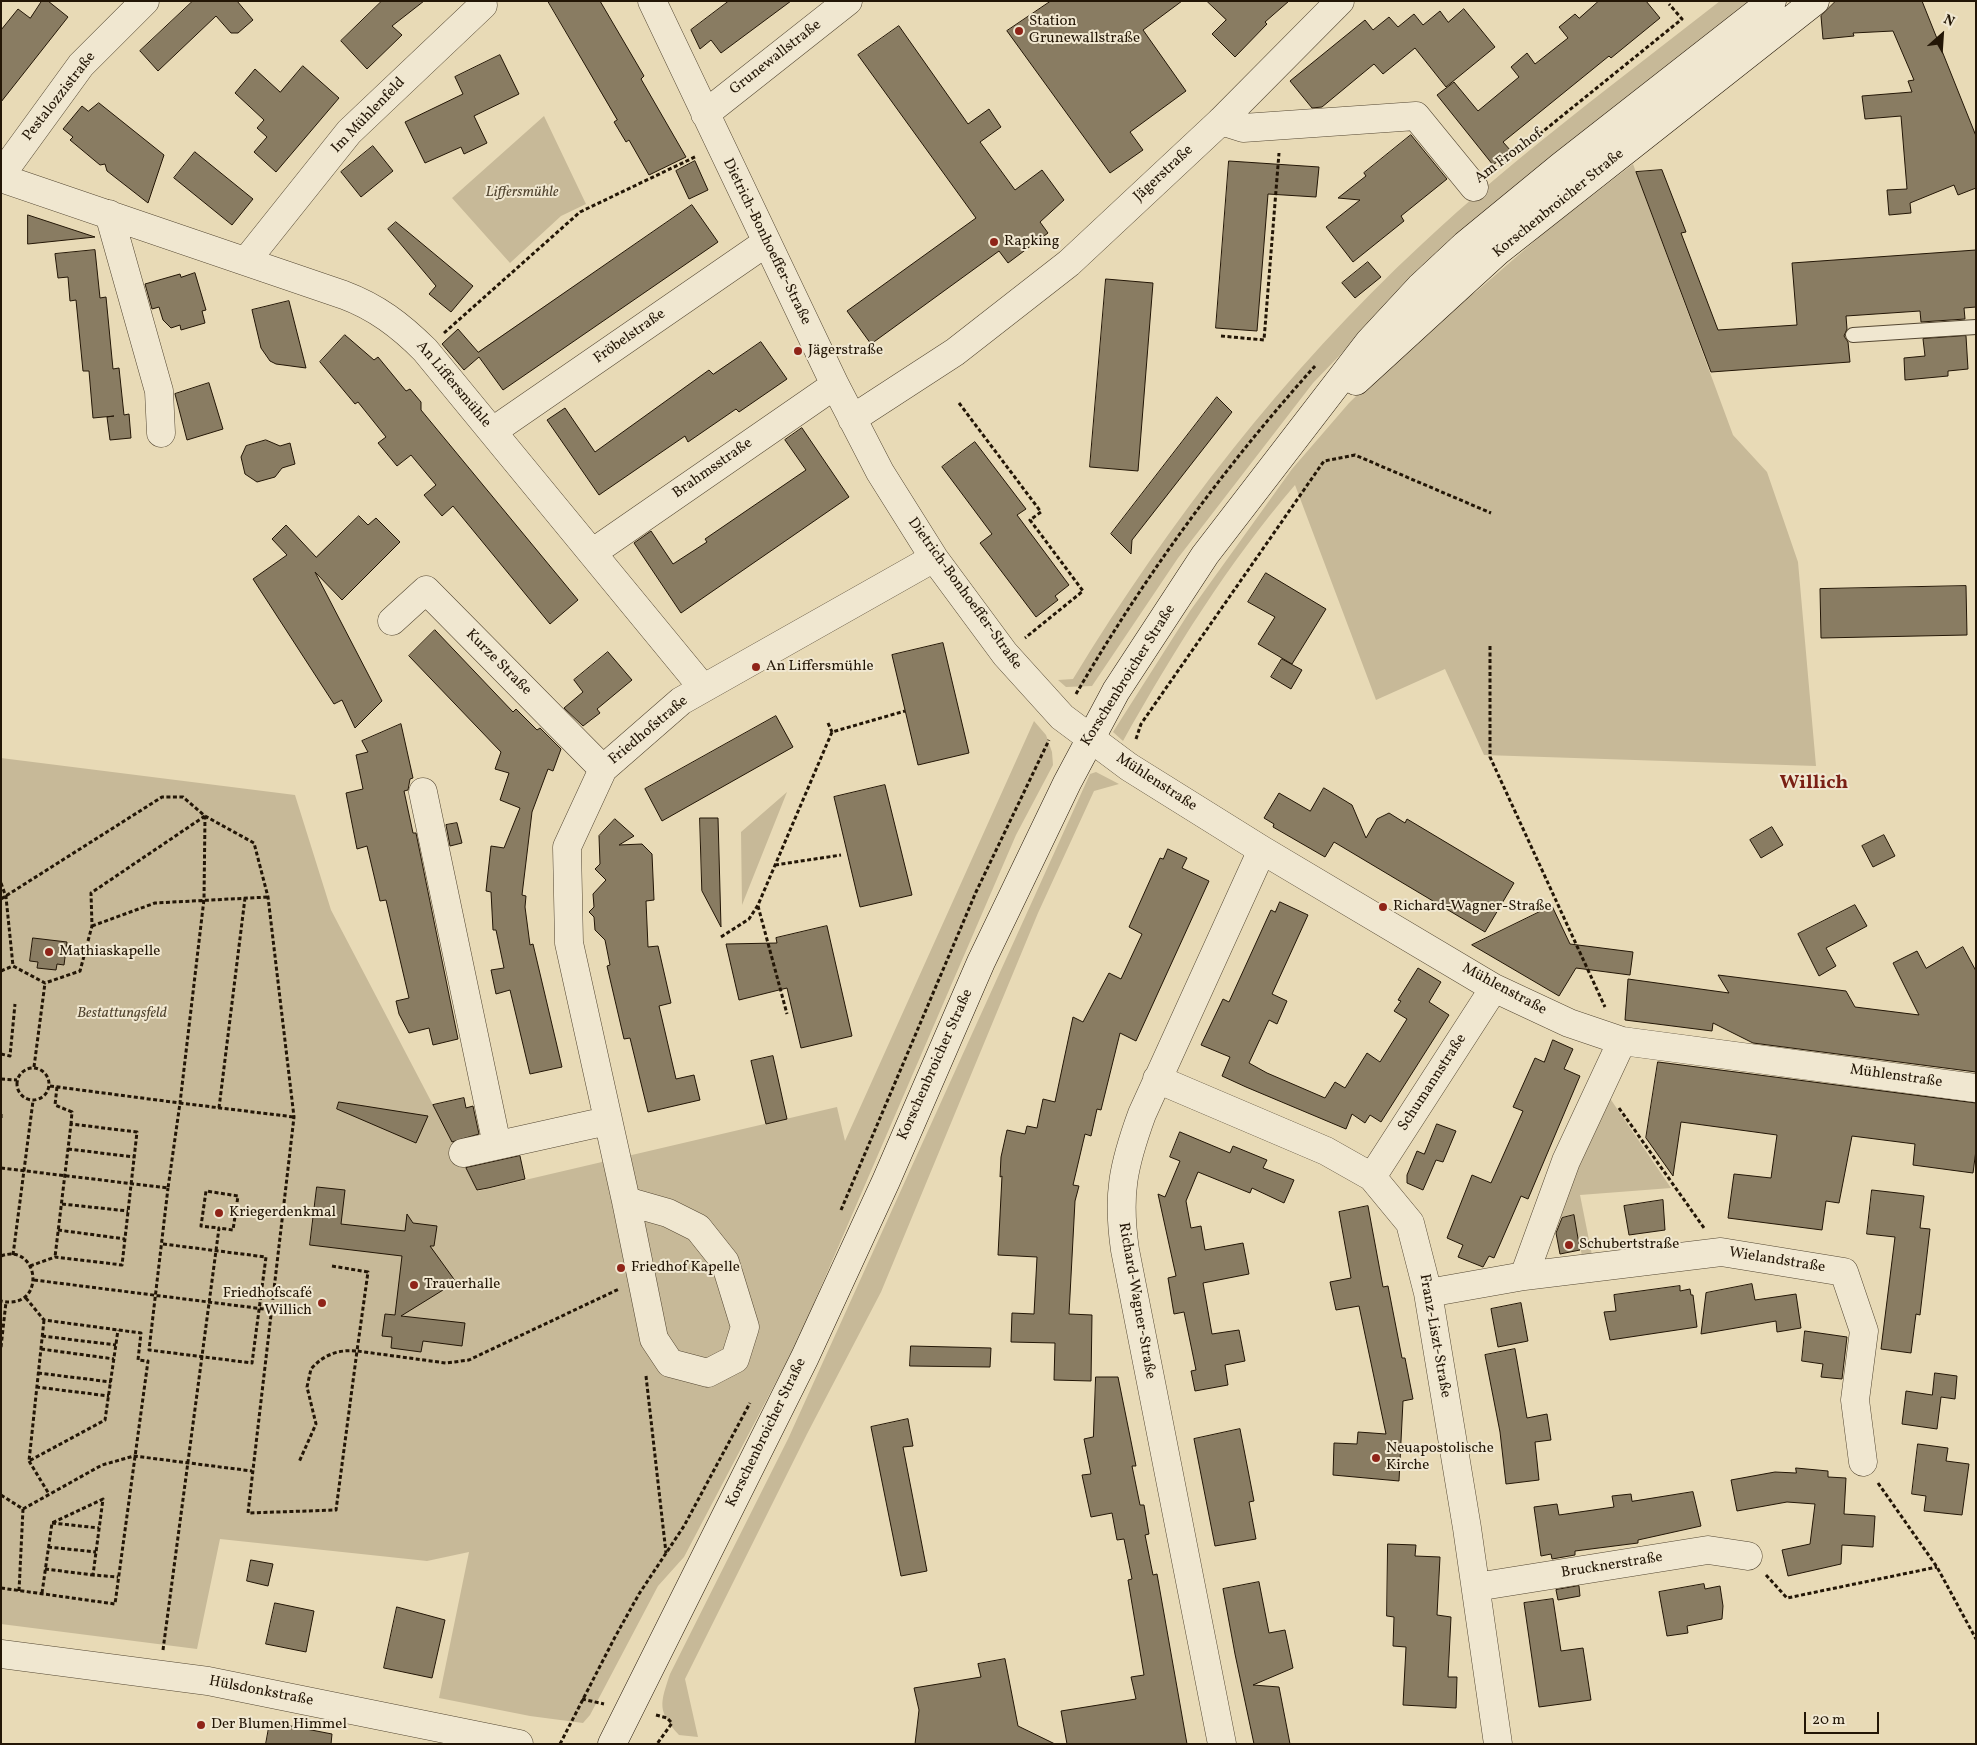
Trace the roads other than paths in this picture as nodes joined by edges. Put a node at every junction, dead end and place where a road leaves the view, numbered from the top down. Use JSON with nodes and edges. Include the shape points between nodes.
{"nodes":[{"id":1,"x":145,"y":1,"type":"edge"},
{"id":2,"x":652,"y":1,"type":"edge"},
{"id":3,"x":848,"y":1,"type":"edge"},
{"id":4,"x":1340,"y":1,"type":"edge"},
{"id":5,"x":1772,"y":1,"type":"edge"},
{"id":6,"x":1815,"y":1,"type":"edge"},
{"id":7,"x":483,"y":5,"type":"dead end"},
{"id":8,"x":705,"y":114,"type":"junction"},
{"id":9,"x":1221,"y":120,"type":"junction"},
{"id":10,"x":1,"y":176,"type":"edge"},
{"id":11,"x":1474,"y":187,"type":"road end"},
{"id":12,"x":110,"y":214,"type":"junction"},
{"id":13,"x":767,"y":242,"type":"junction"},
{"id":14,"x":246,"y":261,"type":"junction"},
{"id":15,"x":1976,"y":326,"type":"edge"},
{"id":16,"x":1853,"y":334,"type":"dead end"},
{"id":17,"x":835,"y":385,"type":"junction"},
{"id":18,"x":1313,"y":418,"type":"junction"},
{"id":19,"x":852,"y":419,"type":"junction"},
{"id":20,"x":493,"y":431,"type":"junction"},
{"id":21,"x":161,"y":433,"type":"dead end"},
{"id":22,"x":592,"y":553,"type":"junction"},
{"id":23,"x":934,"y":558,"type":"junction"},
{"id":24,"x":392,"y":621,"type":"dead end"},
{"id":25,"x":703,"y":688,"type":"junction"},
{"id":26,"x":1089,"y":739,"type":"junction"},
{"id":27,"x":603,"y":769,"type":"junction"},
{"id":28,"x":423,"y":792,"type":"dead end"},
{"id":29,"x":1262,"y":850,"type":"junction"},
{"id":30,"x":1494,"y":988,"type":"junction"},
{"id":31,"x":1621,"y":1040,"type":"junction"},
{"id":32,"x":1157,"y":1079,"type":"junction"},
{"id":33,"x":1976,"y":1088,"type":"edge"},
{"id":34,"x":607,"y":1121,"type":"junction"},
{"id":35,"x":497,"y":1145,"type":"junction"},
{"id":36,"x":463,"y":1153,"type":"dead end"},
{"id":37,"x":1372,"y":1177,"type":"junction"},
{"id":38,"x":626,"y":1201,"type":"junction"},
{"id":39,"x":1524,"y":1276,"type":"junction"},
{"id":40,"x":1428,"y":1292,"type":"junction"},
{"id":41,"x":1863,"y":1462,"type":"road end"},
{"id":42,"x":1748,"y":1556,"type":"road end"},
{"id":43,"x":1476,"y":1587,"type":"junction"},
{"id":44,"x":1,"y":1654,"type":"edge"},
{"id":45,"x":519,"y":1744,"type":"edge"},
{"id":46,"x":612,"y":1744,"type":"edge"},
{"id":47,"x":1222,"y":1744,"type":"edge"},
{"id":48,"x":1498,"y":1744,"type":"edge"}],
"edges":[{"from":1,"to":10,"type":"street","name":"Pestalozzistraße","via":[[81,65]]},
{"from":2,"to":8,"type":"street","name":"Dietrich-Bonhoeffer-Straße"},
{"from":3,"to":8,"type":"street","name":"Grunewallstraße"},
{"from":4,"to":9,"type":"street","name":"Jägerstraße"},
{"from":5,"to":18,"type":"street","name":"Korschenbroicher Straße","via":[[1560,167],[1450,258],[1369,342]]},
{"from":6,"to":18,"type":"street","name":"Korschenbroicher Straße","via":[[1498,251]]},
{"from":7,"to":14,"type":"street","name":"Im Mühlenfeld","via":[[349,132]]},
{"from":8,"to":13,"type":"street","name":"Dietrich-Bonhoeffer-Straße"},
{"from":9,"to":11,"type":"street","name":"Am Fronhof","via":[[1243,128],[1416,116]]},
{"from":9,"to":19,"type":"street","name":"Jägerstraße","via":[[1108,227],[1028,296],[955,352]]},
{"from":10,"to":12,"type":"street","name":"An Liffersmühle"},
{"from":12,"to":14,"type":"street","name":"An Liffersmühle"},
{"from":12,"to":21,"type":"street","via":[[160,391]]},
{"from":13,"to":17,"type":"street","name":"Dietrich-Bonhoeffer-Straße"},
{"from":13,"to":20,"type":"street","name":"Fröbelstraße"},
{"from":14,"to":20,"type":"street","name":"An Liffersmühle","via":[[367,304],[406,331],[425,350]]},
{"from":15,"to":16,"type":"lane"},
{"from":17,"to":19,"type":"street","name":"Dietrich-Bonhoeffer-Straße"},
{"from":17,"to":22,"type":"street","name":"Brahmsstraße"},
{"from":18,"to":26,"type":"street","name":"Korschenbroicher Straße","via":[[1205,555],[1116,691]]},
{"from":19,"to":23,"type":"street","name":"Dietrich-Bonhoeffer-Straße","via":[[880,472]]},
{"from":20,"to":22,"type":"street","name":"An Liffersmühle"},
{"from":22,"to":25,"type":"street","name":"An Liffersmühle"},
{"from":23,"to":25,"type":"street","name":"Friedhofstraße"},
{"from":23,"to":26,"type":"street","name":"Dietrich-Bonhoeffer-Straße","via":[[1006,654],[1062,717]]},
{"from":24,"to":27,"type":"street","name":"Kurze Straße","via":[[426,590]]},
{"from":25,"to":27,"type":"street","name":"Friedhofstraße","via":[[681,701]]},
{"from":26,"to":29,"type":"street","name":"Mühlenstraße"},
{"from":26,"to":46,"type":"street","name":"Korschenbroicher Straße","via":[[981,962],[805,1357]]},
{"from":27,"to":34,"type":"street","name":"Friedhofstraße","via":[[566,846],[569,943]]},
{"from":28,"to":35,"type":"street"},
{"from":29,"to":30,"type":"street","name":"Mühlenstraße"},
{"from":29,"to":32,"type":"street","name":"Richard-Wagner-Straße"},
{"from":30,"to":31,"type":"street","name":"Mühlenstraße","via":[[1569,1023]]},
{"from":30,"to":37,"type":"street","name":"Schumannstraße"},
{"from":31,"to":33,"type":"street","name":"Mühlenstraße"},
{"from":31,"to":39,"type":"street","via":[[1566,1161]]},
{"from":32,"to":37,"type":"street","name":"Franz-Liszt-Straße","via":[[1326,1151]]},
{"from":32,"to":47,"type":"street","name":"Richard-Wagner-Straße","via":[[1127,1157],[1122,1184],[1121,1223]]},
{"from":34,"to":35,"type":"street"},
{"from":34,"to":38,"type":"street","name":"Friedhofstraße"},
{"from":35,"to":36,"type":"street"},
{"from":37,"to":40,"type":"street","name":"Franz-Liszt-Straße","via":[[1410,1223]]},
{"from":38,"to":38,"type":"street","name":"Friedhofstraße","via":[[668,1213],[698,1228],[725,1262],[745,1327],[735,1359],[708,1372],[670,1363],[654,1339]]},
{"from":39,"to":40,"type":"street","name":"Wielandstraße"},
{"from":39,"to":41,"type":"street","name":"Wielandstraße","via":[[1721,1252],[1844,1272],[1864,1331],[1855,1400]]},
{"from":40,"to":43,"type":"street","name":"Franz-Liszt-Straße"},
{"from":42,"to":43,"type":"street","name":"Brucknerstraße","via":[[1708,1550]]},
{"from":43,"to":48,"type":"street","name":"Franz-Liszt-Straße"},
{"from":44,"to":45,"type":"street","name":"Hülsdonkstraße","via":[[253,1689]]}]}
